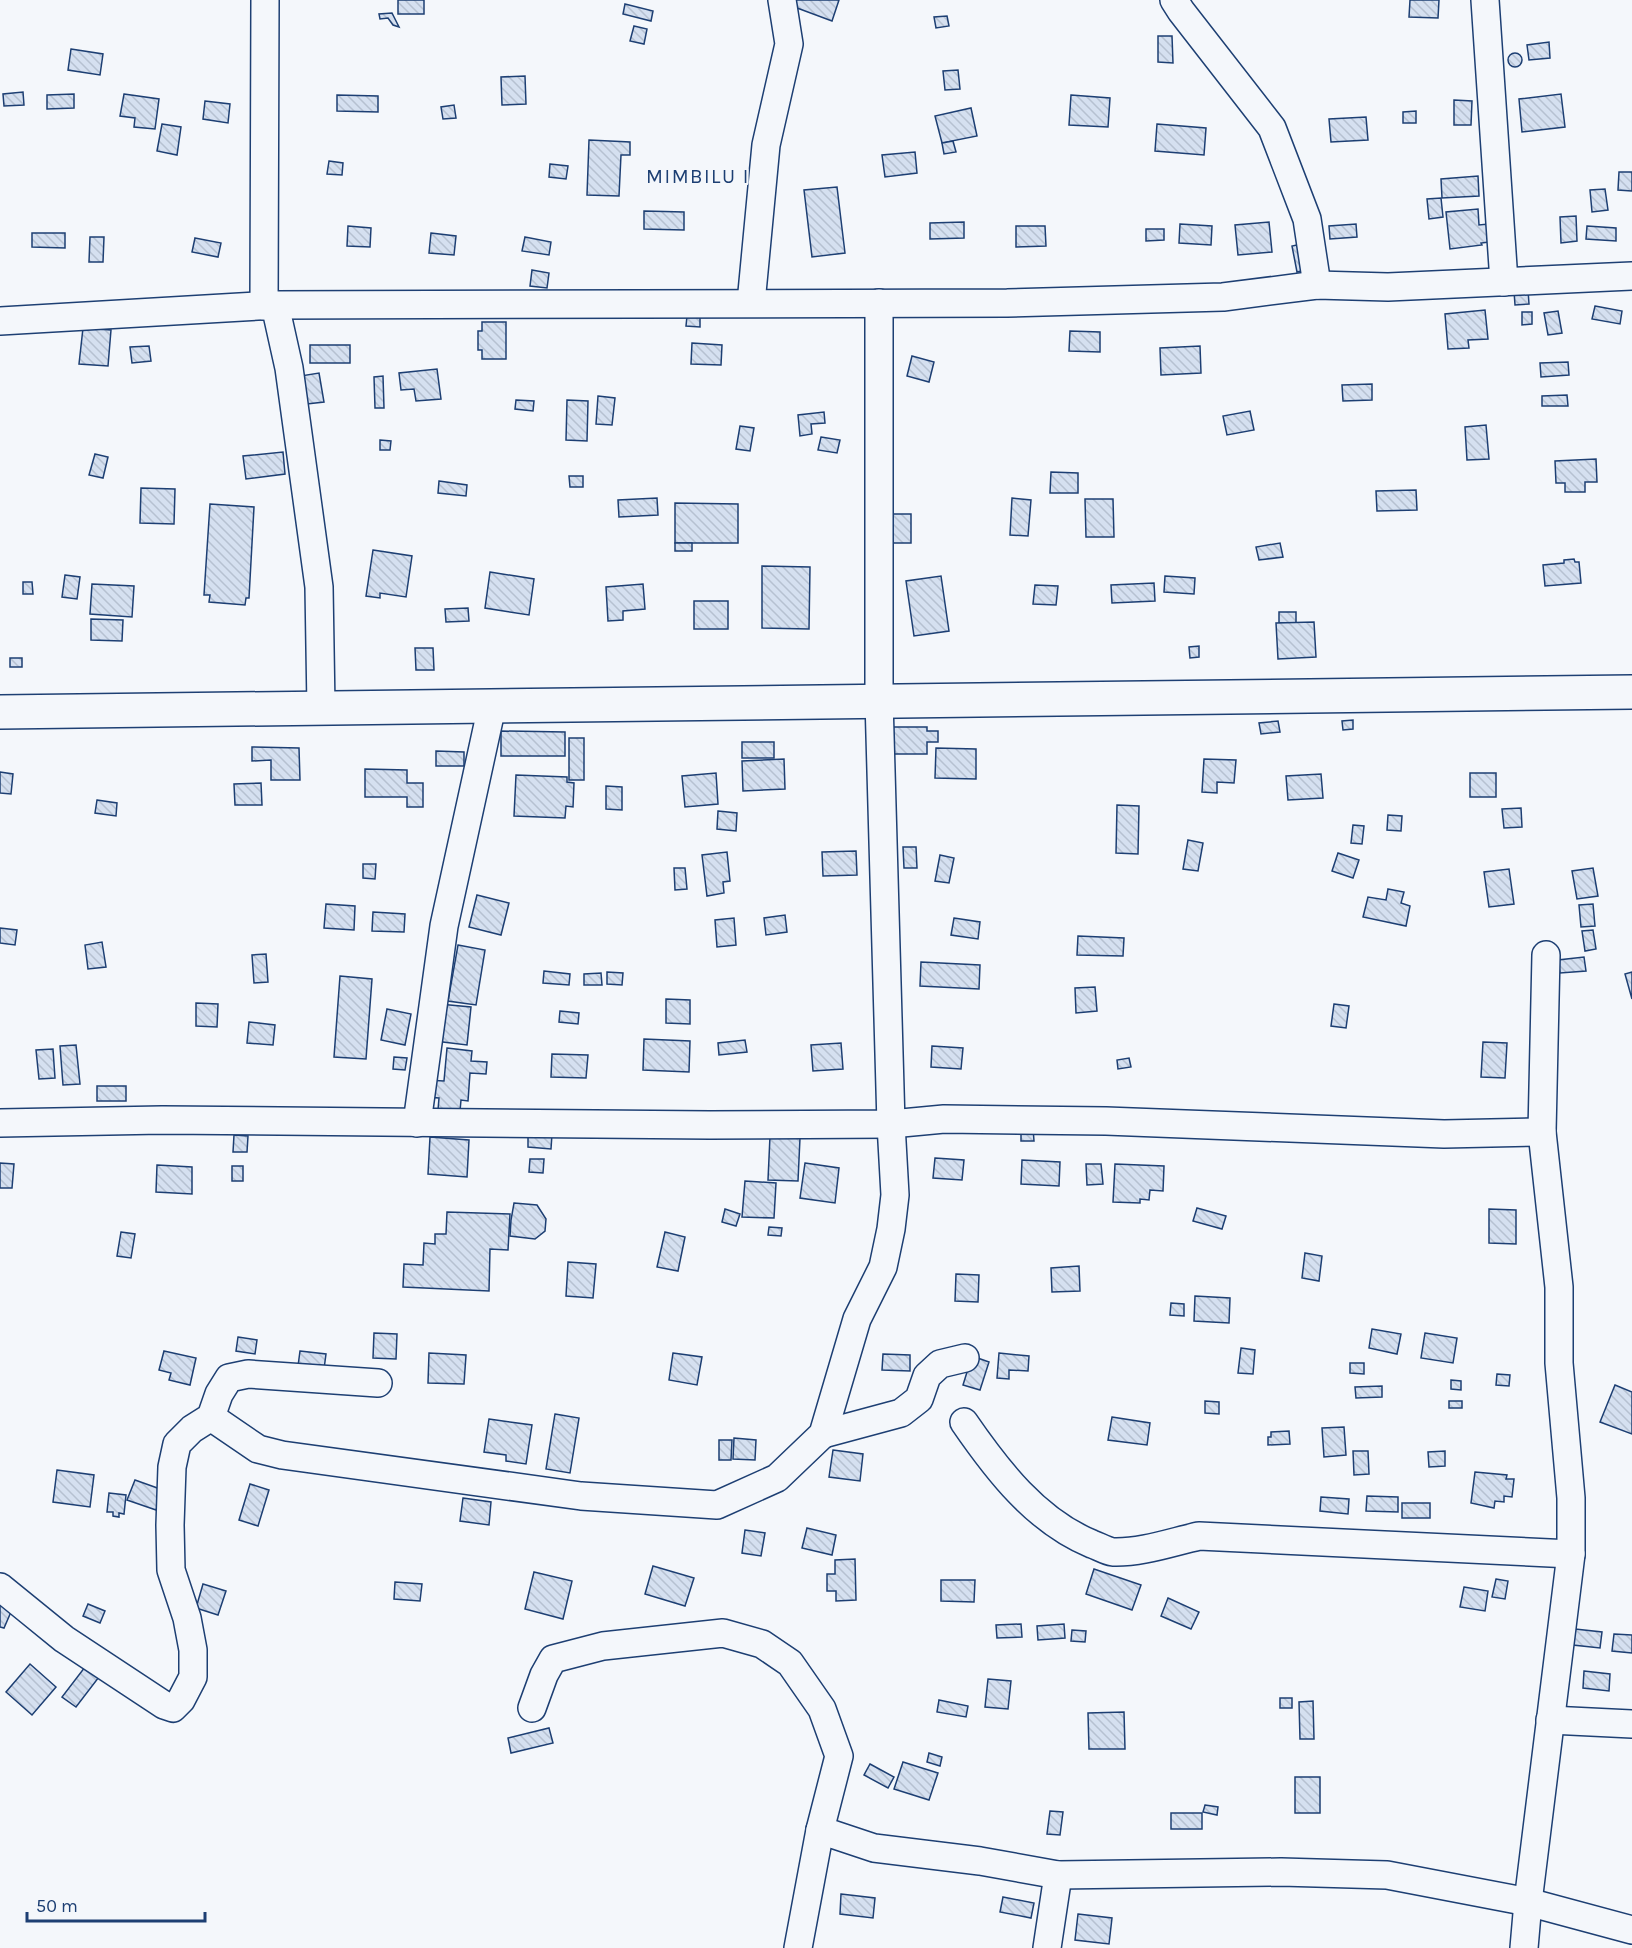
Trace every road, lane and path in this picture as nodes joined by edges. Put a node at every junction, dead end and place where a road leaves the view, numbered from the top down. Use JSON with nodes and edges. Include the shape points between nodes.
{"nodes":[{"id":1,"x":265,"y":0,"type":"edge"},
{"id":2,"x":782,"y":0,"type":"edge"},
{"id":3,"x":1174,"y":0,"type":"edge"},
{"id":4,"x":1485,"y":0,"type":"edge"},
{"id":5,"x":1632,"y":276,"type":"edge"},
{"id":6,"x":1504,"y":282,"type":"junction"},
{"id":7,"x":1317,"y":285,"type":"junction"},
{"id":8,"x":751,"y":303,"type":"junction"},
{"id":9,"x":879,"y":303,"type":"junction"},
{"id":10,"x":269,"y":306,"type":"junction"},
{"id":11,"x":0,"y":321,"type":"edge"},
{"id":12,"x":1632,"y":692,"type":"edge"},
{"id":13,"x":879,"y":700,"type":"junction"},
{"id":14,"x":492,"y":706,"type":"junction"},
{"id":15,"x":321,"y":708,"type":"junction"},
{"id":16,"x":0,"y":712,"type":"edge"},
{"id":17,"x":1546,"y":955,"type":"dead end"},
{"id":18,"x":0,"y":1123,"type":"edge"},
{"id":19,"x":417,"y":1123,"type":"junction"},
{"id":20,"x":891,"y":1124,"type":"junction"},
{"id":21,"x":1542,"y":1132,"type":"junction"},
{"id":22,"x":965,"y":1358,"type":"dead end"},
{"id":23,"x":378,"y":1383,"type":"dead end"},
{"id":24,"x":211,"y":1417,"type":"junction"},
{"id":25,"x":964,"y":1422,"type":"dead end"},
{"id":26,"x":823,"y":1434,"type":"junction"},
{"id":27,"x":1571,"y":1554,"type":"junction"},
{"id":28,"x":0,"y":1587,"type":"edge"},
{"id":29,"x":532,"y":1708,"type":"dead end"},
{"id":30,"x":1550,"y":1720,"type":"junction"},
{"id":31,"x":1632,"y":1725,"type":"edge"},
{"id":32,"x":820,"y":1830,"type":"junction"},
{"id":33,"x":1058,"y":1875,"type":"junction"},
{"id":34,"x":1528,"y":1902,"type":"junction"},
{"id":35,"x":1632,"y":1930,"type":"edge"},
{"id":36,"x":798,"y":1948,"type":"edge"},
{"id":37,"x":1047,"y":1948,"type":"edge"},
{"id":38,"x":1524,"y":1948,"type":"edge"}],
"edges":[{"from":1,"to":10,"type":"street"},
{"from":2,"to":8,"type":"street","via":[[789,44],[766,145]]},
{"from":3,"to":7,"type":"street","via":[[1272,128],[1307,219]]},
{"from":4,"to":6,"type":"street"},
{"from":5,"to":6,"type":"street"},
{"from":6,"to":7,"type":"street","via":[[1388,287]]},
{"from":7,"to":9,"type":"street","via":[[1223,297]]},
{"from":8,"to":9,"type":"street"},
{"from":8,"to":10,"type":"street"},
{"from":9,"to":13,"type":"street"},
{"from":10,"to":11,"type":"street"},
{"from":10,"to":15,"type":"street","via":[[289,368],[319,587]]},
{"from":12,"to":13,"type":"main road"},
{"from":13,"to":14,"type":"main road"},
{"from":13,"to":20,"type":"street"},
{"from":14,"to":15,"type":"main road"},
{"from":14,"to":19,"type":"street","via":[[444,926]]},
{"from":15,"to":16,"type":"main road"},
{"from":17,"to":21,"type":"street"},
{"from":18,"to":19,"type":"street"},
{"from":19,"to":20,"type":"street"},
{"from":20,"to":21,"type":"street","via":[[944,1119],[1444,1134]]},
{"from":20,"to":26,"type":"street","via":[[895,1195],[883,1267],[857,1318]]},
{"from":21,"to":27,"type":"street","via":[[1559,1287],[1558,1363],[1571,1498]]},
{"from":22,"to":26,"type":"street","via":[[939,1364],[927,1376],[919,1398],[902,1413]]},
{"from":23,"to":24,"type":"street","via":[[248,1374],[229,1377]]},
{"from":24,"to":26,"type":"street","via":[[258,1449],[282,1455],[581,1496],[717,1505],[777,1478]]},
{"from":24,"to":28,"type":"street","via":[[177,1444],[172,1467],[171,1570],[193,1650],[193,1677],[173,1707],[164,1705],[64,1639]]},
{"from":25,"to":27,"type":"street","via":[[994,1465],[1039,1511],[1082,1540],[1112,1552],[1199,1536]]},
{"from":27,"to":30,"type":"street"},
{"from":29,"to":32,"type":"street","via":[[553,1659],[603,1646],[723,1633],[762,1644],[790,1663],[822,1710],[839,1756]]},
{"from":30,"to":31,"type":"street"},
{"from":30,"to":34,"type":"street"},
{"from":32,"to":33,"type":"street","via":[[874,1848]]},
{"from":32,"to":36,"type":"street"},
{"from":33,"to":34,"type":"street","via":[[1387,1875]]},
{"from":33,"to":37,"type":"street"},
{"from":34,"to":35,"type":"street"},
{"from":34,"to":38,"type":"street"}]}
